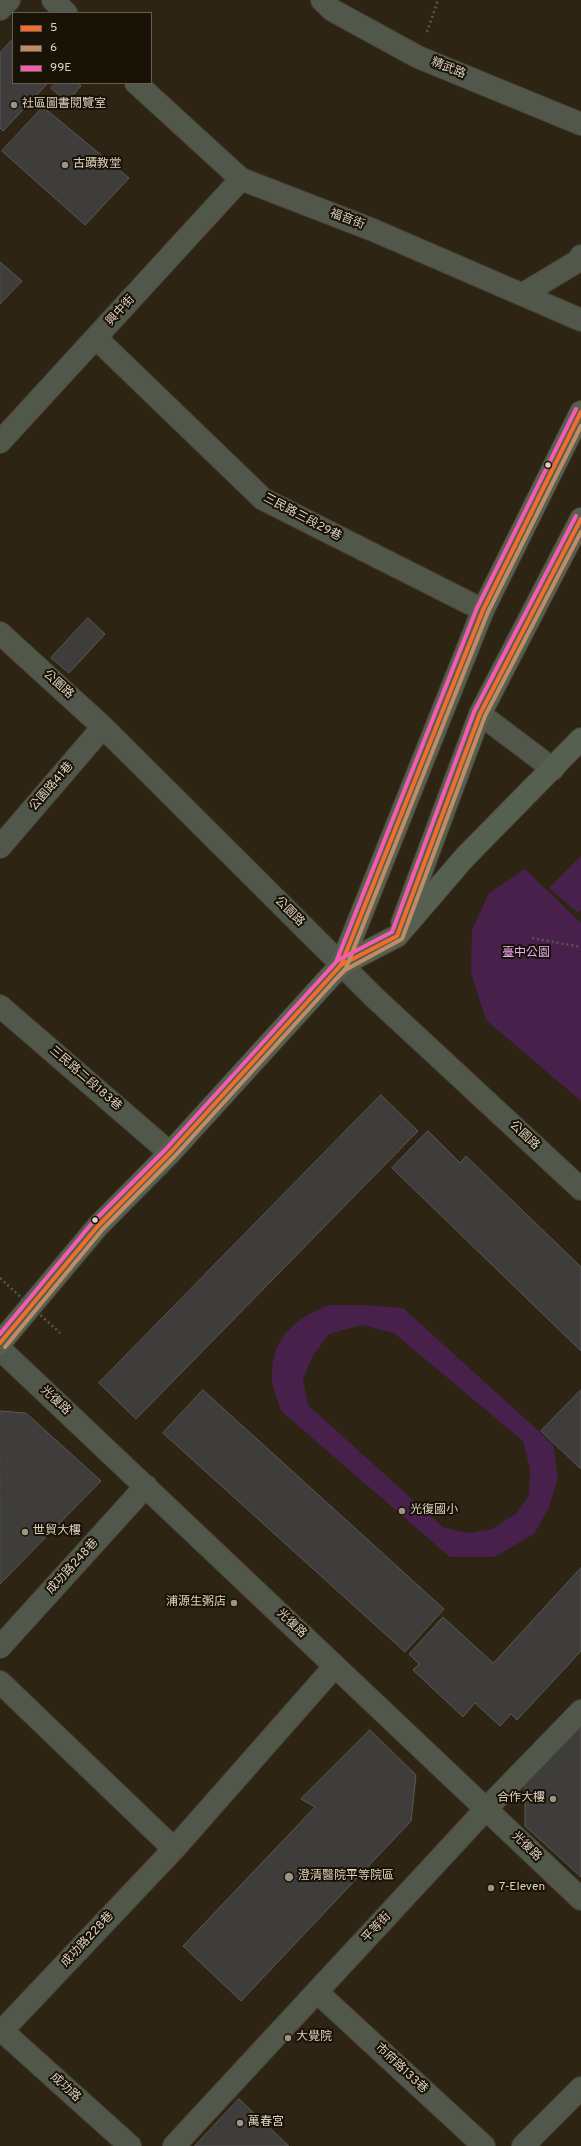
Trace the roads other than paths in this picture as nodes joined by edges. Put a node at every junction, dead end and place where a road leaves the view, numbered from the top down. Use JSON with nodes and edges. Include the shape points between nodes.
{"nodes":[{"id":1,"x":8,"y":0,"type":"edge"},
{"id":2,"x":53,"y":0,"type":"edge"},
{"id":3,"x":322,"y":0,"type":"edge"},
{"id":4,"x":0,"y":9,"type":"edge"},
{"id":5,"x":65,"y":12,"type":"edge"},
{"id":6,"x":137,"y":84,"type":"edge"},
{"id":7,"x":581,"y":124,"type":"edge"},
{"id":8,"x":241,"y":179,"type":"junction"},
{"id":9,"x":581,"y":256,"type":"edge"},
{"id":10,"x":523,"y":294,"type":"junction"},
{"id":11,"x":581,"y":320,"type":"edge"},
{"id":12,"x":96,"y":338,"type":"junction"},
{"id":13,"x":581,"y":412,"type":"edge"},
{"id":14,"x":0,"y":442,"type":"edge"},
{"id":15,"x":581,"y":519,"type":"edge"},
{"id":16,"x":482,"y":610,"type":"junction"},
{"id":17,"x":0,"y":633,"type":"edge"},
{"id":18,"x":480,"y":714,"type":"junction"},
{"id":19,"x":103,"y":726,"type":"junction"},
{"id":20,"x":581,"y":739,"type":"edge"},
{"id":21,"x":553,"y":769,"type":"junction"},
{"id":22,"x":0,"y":847,"type":"edge"},
{"id":23,"x":397,"y":936,"type":"junction"},
{"id":24,"x":341,"y":965,"type":"junction"},
{"id":25,"x":0,"y":1006,"type":"edge"},
{"id":26,"x":170,"y":1153,"type":"junction"},
{"id":27,"x":581,"y":1188,"type":"edge"},
{"id":28,"x":0,"y":1343,"type":"edge"},
{"id":29,"x":0,"y":1349,"type":"edge"},
{"id":30,"x":146,"y":1486,"type":"junction"},
{"id":31,"x":0,"y":1647,"type":"edge"},
{"id":32,"x":335,"y":1666,"type":"junction"},
{"id":33,"x":0,"y":1682,"type":"edge"},
{"id":34,"x":581,"y":1711,"type":"edge"},
{"id":35,"x":486,"y":1808,"type":"junction"},
{"id":36,"x":174,"y":1849,"type":"junction"},
{"id":37,"x":581,"y":1899,"type":"edge"},
{"id":38,"x":317,"y":1992,"type":"junction"},
{"id":39,"x":1,"y":2031,"type":"edge"},
{"id":40,"x":581,"y":2088,"type":"edge"},
{"id":41,"x":130,"y":2146,"type":"edge"},
{"id":42,"x":174,"y":2146,"type":"edge"},
{"id":43,"x":484,"y":2146,"type":"edge"},
{"id":44,"x":523,"y":2146,"type":"edge"}],
"edges":[{"from":1,"to":4,"type":"street"},
{"from":2,"to":5,"type":"street"},
{"from":3,"to":7,"type":"street","name":"精武路","via":[[332,10],[418,57]]},
{"from":6,"to":8,"type":"street","name":"福音街"},
{"from":8,"to":10,"type":"street","name":"福音街","via":[[373,230]]},
{"from":8,"to":12,"type":"street","name":"興中街"},
{"from":9,"to":10,"type":"street","via":[[578,261]]},
{"from":10,"to":11,"type":"street","name":"福音街"},
{"from":12,"to":14,"type":"street","name":"興中街"},
{"from":12,"to":16,"type":"street","name":"三民路三段29巷","via":[[264,499]]},
{"from":13,"to":16,"type":"main road"},
{"from":15,"to":18,"type":"main road"},
{"from":16,"to":24,"type":"main road"},
{"from":17,"to":19,"type":"street","name":"公園路"},
{"from":18,"to":21,"type":"street"},
{"from":18,"to":23,"type":"main road"},
{"from":19,"to":22,"type":"street","name":"公園路41巷"},
{"from":19,"to":24,"type":"street","name":"公園路"},
{"from":20,"to":21,"type":"main road"},
{"from":21,"to":23,"type":"main road","via":[[466,857]]},
{"from":23,"to":24,"type":"main road"},
{"from":24,"to":26,"type":"main road"},
{"from":24,"to":27,"type":"street","name":"公園路"},
{"from":25,"to":26,"type":"street","name":"三民路二段183巷"},
{"from":26,"to":28,"type":"main road","via":[[98,1226]]},
{"from":29,"to":30,"type":"street","name":"光復路"},
{"from":30,"to":31,"type":"street","name":"成功路248巷"},
{"from":30,"to":32,"type":"street","name":"光復路"},
{"from":32,"to":35,"type":"street","name":"光復路"},
{"from":32,"to":36,"type":"street","name":"成功路228巷"},
{"from":33,"to":36,"type":"street"},
{"from":34,"to":35,"type":"street","name":"平等街"},
{"from":35,"to":37,"type":"street","name":"光復路"},
{"from":35,"to":38,"type":"street","name":"平等街"},
{"from":36,"to":39,"type":"street","name":"成功路228巷"},
{"from":38,"to":42,"type":"street","name":"平等街"},
{"from":38,"to":43,"type":"street","name":"市府路133巷"},
{"from":39,"to":41,"type":"street","name":"成功路"},
{"from":40,"to":44,"type":"street"}]}
